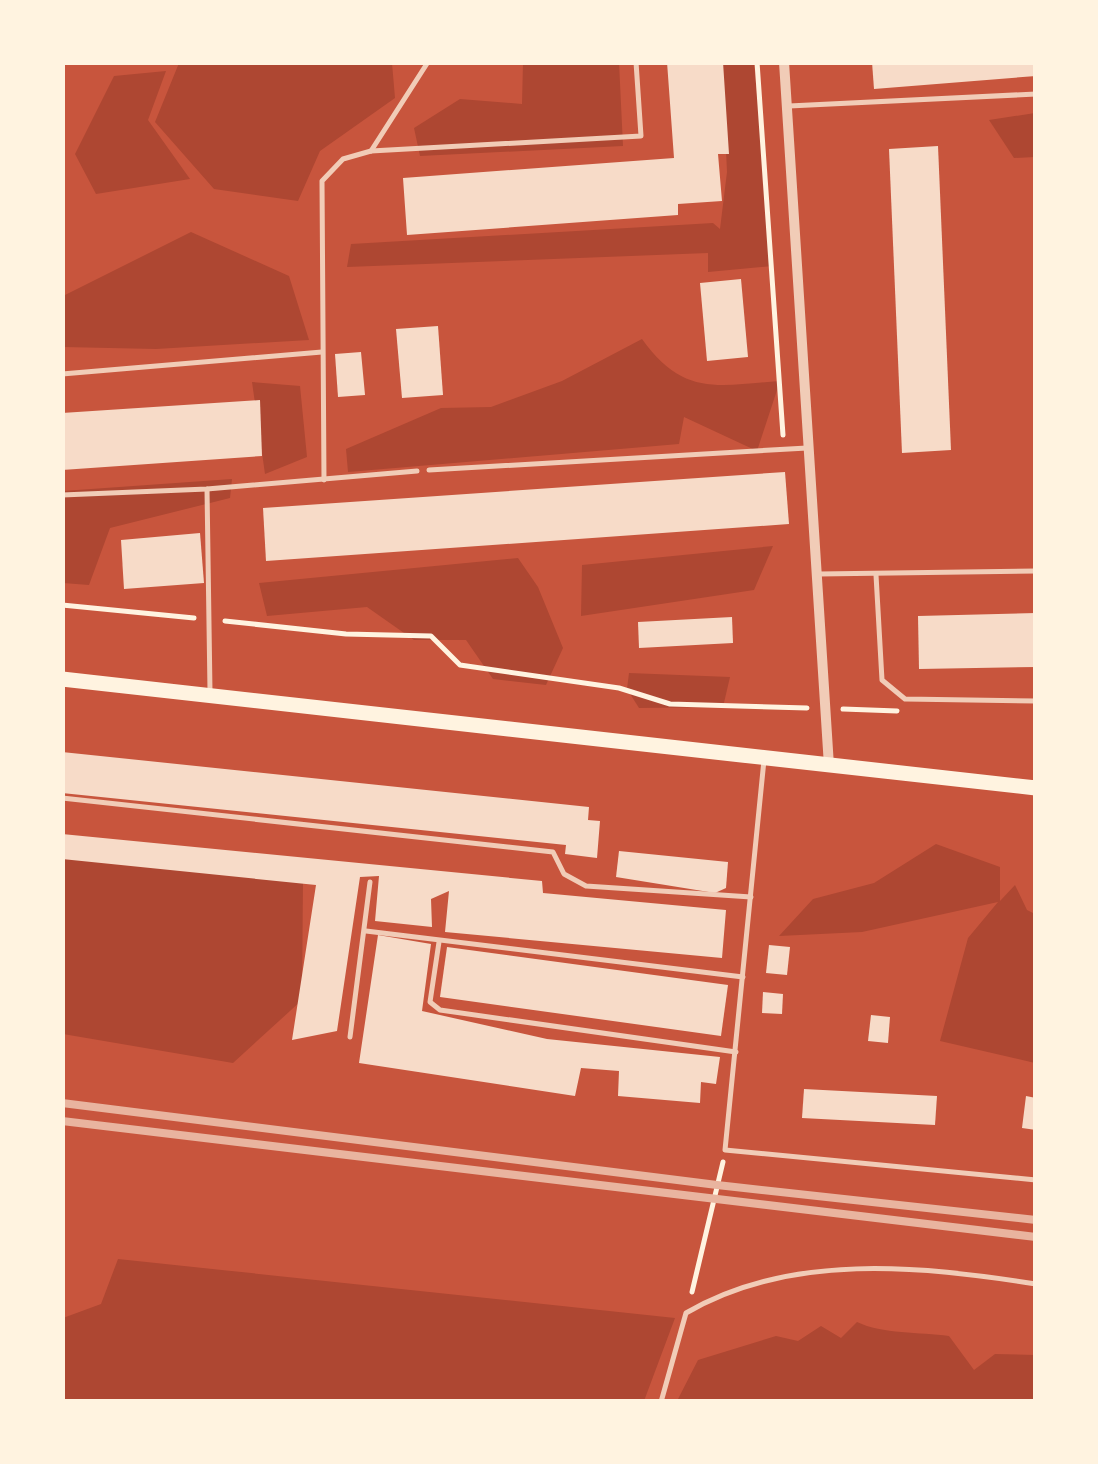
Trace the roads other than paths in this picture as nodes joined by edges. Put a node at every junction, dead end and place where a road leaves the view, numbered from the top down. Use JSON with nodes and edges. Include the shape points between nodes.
{"nodes":[{"id":1,"x":428,"y":62,"type":"edge"},
{"id":2,"x":636,"y":62,"type":"edge"},
{"id":3,"x":784,"y":62,"type":"edge"},
{"id":4,"x":1036,"y":94,"type":"edge"},
{"id":5,"x":786,"y":106,"type":"junction"},
{"id":6,"x":371,"y":151,"type":"junction"},
{"id":7,"x":322,"y":352,"type":"junction"},
{"id":8,"x":62,"y":374,"type":"edge"},
{"id":9,"x":807,"y":448,"type":"junction"},
{"id":10,"x":430,"y":470,"type":"dead end"},
{"id":11,"x":417,"y":471,"type":"dead end"},
{"id":12,"x":324,"y":480,"type":"junction"},
{"id":13,"x":207,"y":489,"type":"junction"},
{"id":14,"x":62,"y":495,"type":"edge"},
{"id":15,"x":1036,"y":571,"type":"edge"},
{"id":16,"x":816,"y":574,"type":"junction"},
{"id":17,"x":876,"y":576,"type":"junction"},
{"id":18,"x":62,"y":678,"type":"edge"},
{"id":19,"x":210,"y":694,"type":"junction"},
{"id":20,"x":1036,"y":700,"type":"edge"},
{"id":21,"x":764,"y":757,"type":"junction"},
{"id":22,"x":828,"y":766,"type":"junction"},
{"id":23,"x":1036,"y":788,"type":"edge"},
{"id":24,"x":62,"y":798,"type":"edge"},
{"id":25,"x":370,"y":882,"type":"dead end"},
{"id":26,"x":751,"y":897,"type":"junction"},
{"id":27,"x":366,"y":931,"type":"junction"},
{"id":28,"x":439,"y":942,"type":"junction"},
{"id":29,"x":743,"y":977,"type":"junction"},
{"id":30,"x":350,"y":1037,"type":"dead end"},
{"id":31,"x":736,"y":1052,"type":"junction"},
{"id":32,"x":1036,"y":1180,"type":"edge"},
{"id":33,"x":1036,"y":1284,"type":"edge"},
{"id":34,"x":660,"y":1402,"type":"edge"}],
"edges":[{"from":1,"to":6,"type":"lane"},
{"from":2,"to":6,"type":"lane","via":[[642,136]]},
{"from":3,"to":5,"type":"street"},
{"from":4,"to":5,"type":"lane"},
{"from":5,"to":9,"type":"street"},
{"from":6,"to":7,"type":"lane","via":[[344,160],[322,181]]},
{"from":7,"to":8,"type":"lane"},
{"from":7,"to":12,"type":"lane"},
{"from":9,"to":10,"type":"lane"},
{"from":9,"to":16,"type":"street"},
{"from":11,"to":12,"type":"lane"},
{"from":12,"to":13,"type":"lane"},
{"from":13,"to":14,"type":"lane"},
{"from":13,"to":19,"type":"lane"},
{"from":15,"to":17,"type":"lane"},
{"from":16,"to":17,"type":"lane"},
{"from":16,"to":22,"type":"street"},
{"from":17,"to":20,"type":"lane","via":[[882,680],[894,690],[905,698]]},
{"from":18,"to":19,"type":"main road"},
{"from":19,"to":21,"type":"main road"},
{"from":21,"to":22,"type":"main road"},
{"from":21,"to":26,"type":"lane"},
{"from":22,"to":23,"type":"main road"},
{"from":24,"to":26,"type":"lane","via":[[553,852],[564,874],[586,886]]},
{"from":25,"to":27,"type":"lane"},
{"from":26,"to":29,"type":"lane"},
{"from":27,"to":28,"type":"lane"},
{"from":27,"to":30,"type":"lane"},
{"from":28,"to":29,"type":"lane"},
{"from":28,"to":31,"type":"lane","via":[[430,1002],[440,1010]]},
{"from":29,"to":31,"type":"lane"},
{"from":31,"to":32,"type":"lane","via":[[725,1150]]},
{"from":33,"to":34,"type":"lane","via":[[869,1268],[790,1274],[718,1294],[686,1313]]}]}
